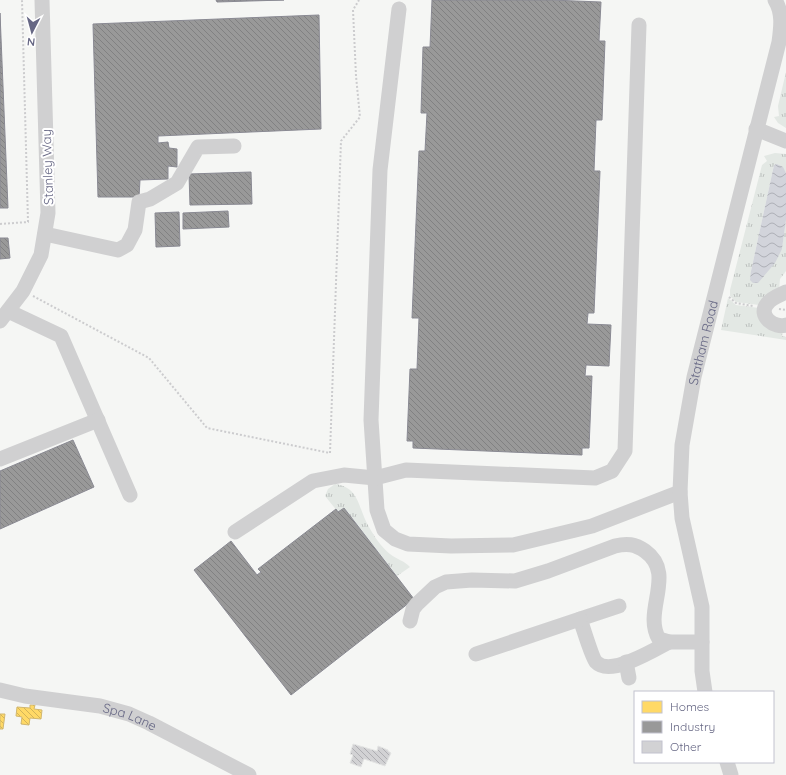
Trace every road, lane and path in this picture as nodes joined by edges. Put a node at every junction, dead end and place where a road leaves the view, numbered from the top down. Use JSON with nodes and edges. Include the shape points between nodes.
{"nodes":[{"id":1,"x":22,"y":0,"type":"edge"},
{"id":2,"x":42,"y":0,"type":"edge"},
{"id":3,"x":359,"y":0,"type":"edge"},
{"id":4,"x":774,"y":0,"type":"edge"},
{"id":5,"x":399,"y":9,"type":"dead end"},
{"id":6,"x":639,"y":25,"type":"dead end"},
{"id":7,"x":756,"y":129,"type":"junction"},
{"id":8,"x":786,"y":141,"type":"edge"},
{"id":9,"x":234,"y":146,"type":"dead end"},
{"id":10,"x":0,"y":224,"type":"edge"},
{"id":11,"x":45,"y":234,"type":"junction"},
{"id":12,"x":23,"y":291,"type":"junction"},
{"id":13,"x":786,"y":292,"type":"edge"},
{"id":14,"x":4,"y":316,"type":"edge"},
{"id":15,"x":781,"y":324,"type":"edge"},
{"id":16,"x":98,"y":420,"type":"junction"},
{"id":17,"x":0,"y":459,"type":"edge"},
{"id":18,"x":375,"y":478,"type":"junction"},
{"id":19,"x":680,"y":492,"type":"junction"},
{"id":20,"x":130,"y":495,"type":"dead end"},
{"id":21,"x":235,"y":532,"type":"dead end"},
{"id":22,"x":619,"y":606,"type":"dead end"},
{"id":23,"x":580,"y":619,"type":"junction"},
{"id":24,"x":410,"y":621,"type":"dead end"},
{"id":25,"x":669,"y":642,"type":"junction"},
{"id":26,"x":702,"y":642,"type":"junction"},
{"id":27,"x":476,"y":654,"type":"dead end"},
{"id":28,"x":626,"y":662,"type":"junction"},
{"id":29,"x":629,"y":678,"type":"dead end"},
{"id":30,"x":0,"y":690,"type":"edge"},
{"id":31,"x":705,"y":691,"type":"edge"},
{"id":32,"x":727,"y":763,"type":"edge"},
{"id":33,"x":249,"y":775,"type":"edge"},
{"id":34,"x":731,"y":775,"type":"edge"}],
"edges":[{"from":1,"to":10,"type":"path","via":[[28,222]]},
{"from":2,"to":11,"type":"street","name":"Stanley Way","via":[[48,213]]},
{"from":3,"to":12,"type":"path","via":[[353,10],[360,117],[341,141],[330,453],[207,428],[149,358]]},
{"from":4,"to":7,"type":"street","name":"Statham Road","via":[[781,13],[779,42]]},
{"from":5,"to":18,"type":"street","via":[[380,170],[371,420]]},
{"from":6,"to":18,"type":"street","via":[[625,452],[612,471],[595,478],[406,470]]},
{"from":7,"to":8,"type":"street"},
{"from":7,"to":19,"type":"street","name":"Statham Road","via":[[694,377],[682,445]]},
{"from":9,"to":11,"type":"street","via":[[198,147],[176,183],[150,199],[139,202],[135,230],[127,245],[118,250]]},
{"from":11,"to":12,"type":"street","name":"Stanley Way","via":[[41,255]]},
{"from":12,"to":14,"type":"street","name":"Stanley Way"},
{"from":13,"to":15,"type":"street","via":[[771,300],[765,307],[766,319]]},
{"from":14,"to":16,"type":"street","via":[[61,336]]},
{"from":16,"to":17,"type":"street"},
{"from":16,"to":20,"type":"street"},
{"from":18,"to":19,"type":"street","via":[[377,510],[384,530],[395,540],[408,544],[451,546],[513,545],[592,526]]},
{"from":18,"to":21,"type":"street","via":[[344,475],[313,481]]},
{"from":19,"to":26,"type":"street","name":"Statham Road","via":[[682,518],[702,607]]},
{"from":22,"to":23,"type":"street"},
{"from":23,"to":27,"type":"street"},
{"from":23,"to":28,"type":"street","via":[[595,661],[608,668]]},
{"from":24,"to":25,"type":"street","via":[[417,604],[435,587],[446,582],[515,581],[615,546],[632,544],[648,553],[658,569],[655,630],[659,639]]},
{"from":25,"to":26,"type":"street"},
{"from":25,"to":28,"type":"street"},
{"from":26,"to":31,"type":"street","name":"Statham Road"},
{"from":28,"to":29,"type":"street"},
{"from":30,"to":33,"type":"street","name":"Spa Lane","via":[[100,706],[128,714]]},
{"from":32,"to":34,"type":"street"}]}
